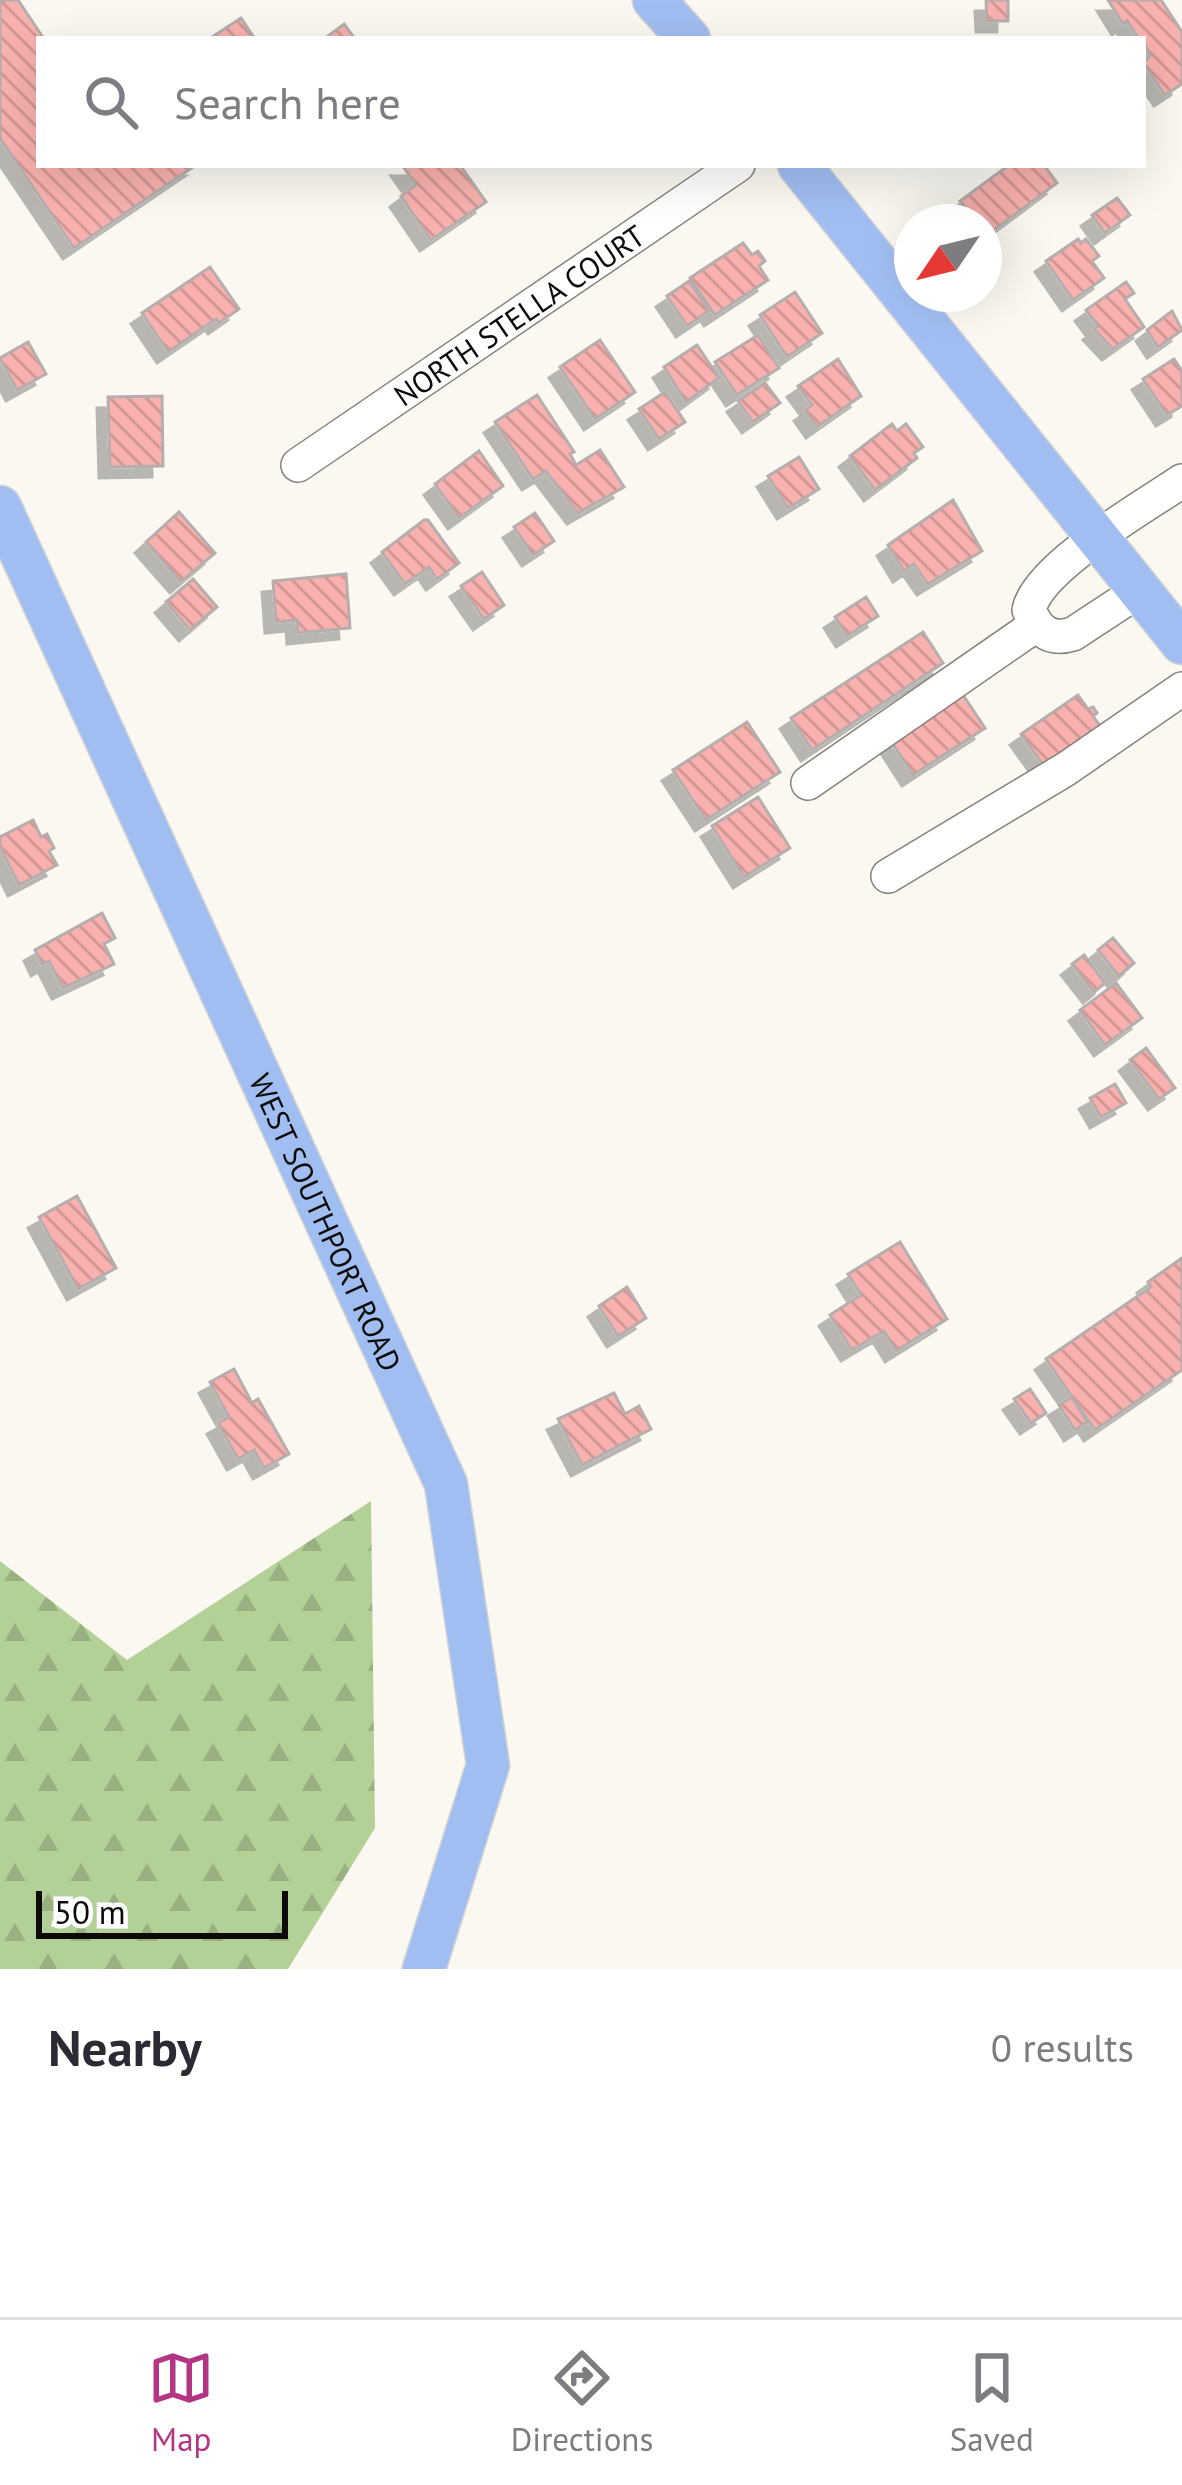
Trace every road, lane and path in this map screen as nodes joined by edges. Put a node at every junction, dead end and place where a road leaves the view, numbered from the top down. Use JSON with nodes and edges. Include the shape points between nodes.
{"nodes":[{"id":1,"x":654,"y":0,"type":"edge"},
{"id":2,"x":685,"y":36,"type":"edge"},
{"id":3,"x":734,"y":168,"type":"edge"},
{"id":4,"x":802,"y":168,"type":"edge"},
{"id":5,"x":298,"y":465,"type":"dead end"},
{"id":6,"x":1182,"y":481,"type":"edge"},
{"id":7,"x":0,"y":507,"type":"edge"},
{"id":8,"x":1098,"y":537,"type":"junction"},
{"id":9,"x":1140,"y":590,"type":"junction"},
{"id":10,"x":1036,"y":626,"type":"junction"},
{"id":11,"x":1182,"y":643,"type":"edge"},
{"id":12,"x":1182,"y":689,"type":"edge"},
{"id":13,"x":808,"y":783,"type":"dead end"},
{"id":14,"x":889,"y":876,"type":"dead end"},
{"id":15,"x":424,"y":1969,"type":"edge"}],
"edges":[{"from":1,"to":2,"type":"main road"},
{"from":3,"to":5,"type":"street","name":"NORTH STELLA COURT"},
{"from":4,"to":8,"type":"main road"},
{"from":6,"to":8,"type":"street"},
{"from":7,"to":15,"type":"main road","name":"WEST SOUTHPORT ROAD","via":[[446,1484],[488,1765]]},
{"from":8,"to":9,"type":"main road"},
{"from":8,"to":10,"type":"street","via":[[1040,585],[1029,610]]},
{"from":9,"to":10,"type":"street","via":[[1072,634],[1049,636]]},
{"from":9,"to":11,"type":"main road"},
{"from":10,"to":13,"type":"street"},
{"from":12,"to":14,"type":"street"}]}
